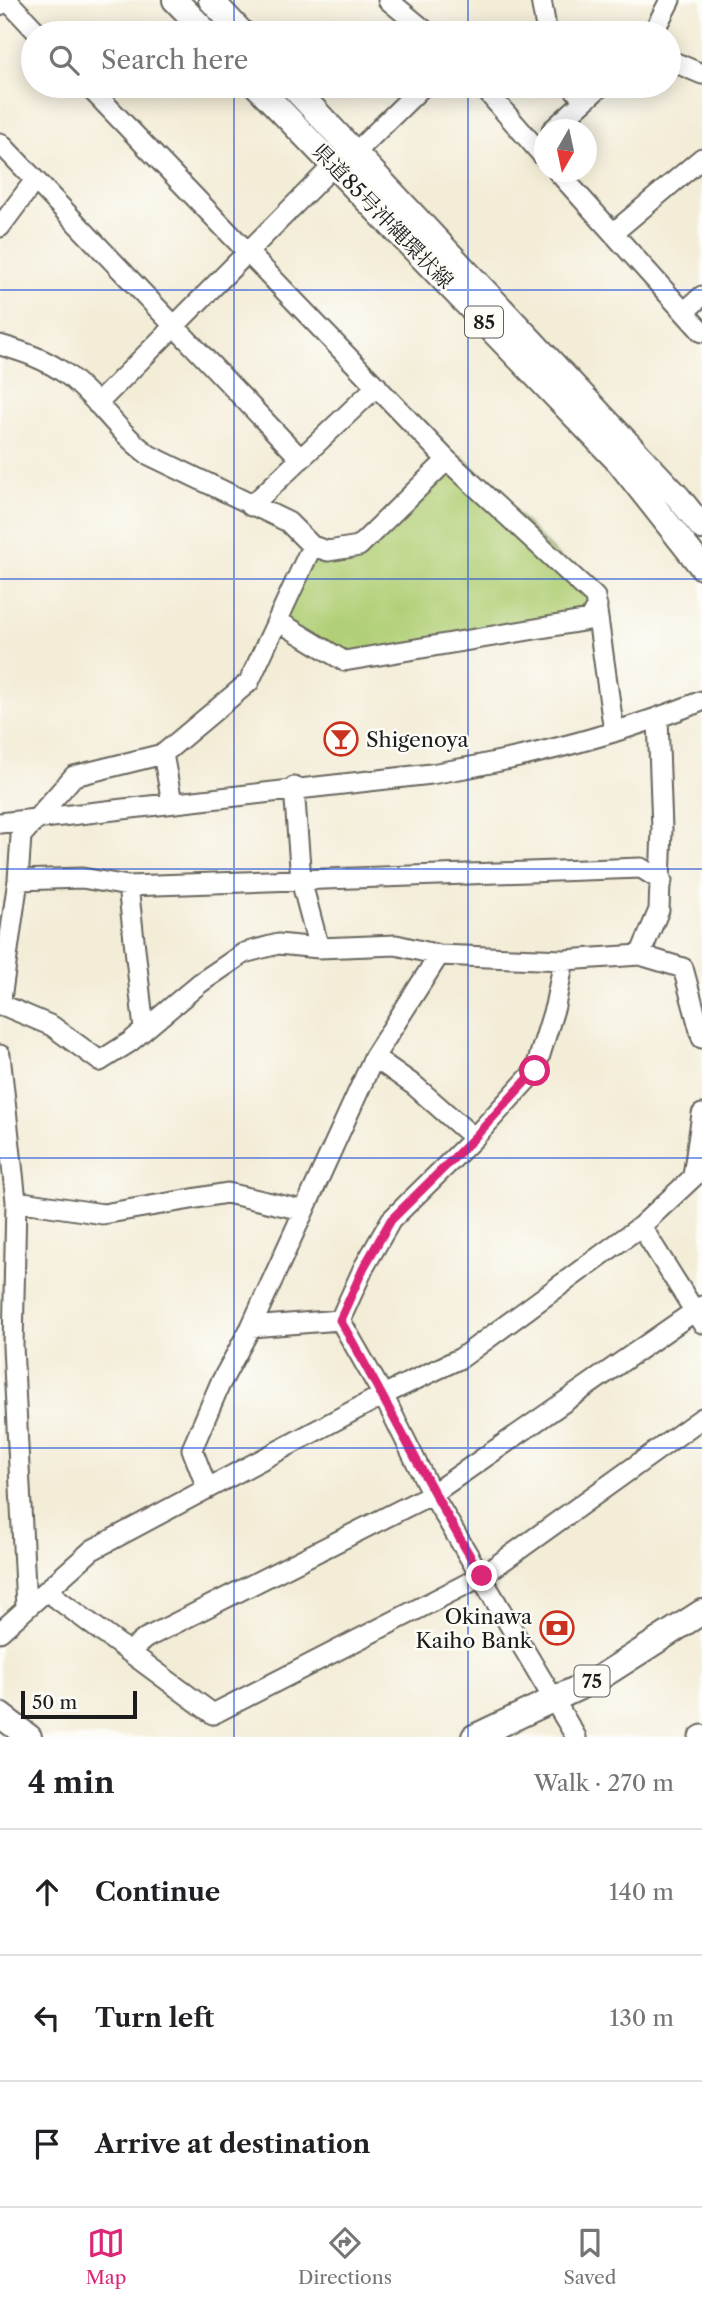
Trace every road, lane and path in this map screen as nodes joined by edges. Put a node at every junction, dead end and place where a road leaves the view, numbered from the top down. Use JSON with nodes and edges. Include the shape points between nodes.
{"nodes":[{"id":1,"x":175,"y":0,"type":"edge"},
{"id":2,"x":211,"y":0,"type":"edge"},
{"id":3,"x":541,"y":0,"type":"edge"},
{"id":4,"x":670,"y":0,"type":"edge"},
{"id":5,"x":397,"y":2,"type":"edge"},
{"id":6,"x":0,"y":5,"type":"edge"},
{"id":7,"x":27,"y":21,"type":"edge"},
{"id":8,"x":195,"y":21,"type":"edge"},
{"id":9,"x":231,"y":21,"type":"edge"},
{"id":10,"x":417,"y":21,"type":"edge"},
{"id":11,"x":545,"y":21,"type":"edge"},
{"id":12,"x":659,"y":21,"type":"edge"},
{"id":13,"x":681,"y":65,"type":"edge"},
{"id":14,"x":702,"y":74,"type":"edge"},
{"id":15,"x":99,"y":98,"type":"edge"},
{"id":16,"x":269,"y":98,"type":"edge"},
{"id":17,"x":303,"y":98,"type":"edge"},
{"id":18,"x":412,"y":98,"type":"edge"},
{"id":19,"x":494,"y":98,"type":"edge"},
{"id":20,"x":574,"y":98,"type":"edge"},
{"id":21,"x":559,"y":119,"type":"edge"},
{"id":22,"x":534,"y":139,"type":"edge"},
{"id":23,"x":0,"y":143,"type":"edge"},
{"id":24,"x":355,"y":153,"type":"junction"},
{"id":25,"x":702,"y":158,"type":"edge"},
{"id":26,"x":334,"y":165,"type":"junction"},
{"id":27,"x":35,"y":180,"type":"junction"},
{"id":28,"x":567,"y":182,"type":"edge"},
{"id":29,"x":0,"y":227,"type":"edge"},
{"id":30,"x":613,"y":233,"type":"junction"},
{"id":31,"x":248,"y":253,"type":"junction"},
{"id":32,"x":702,"y":296,"type":"edge"},
{"id":33,"x":684,"y":312,"type":"junction"},
{"id":34,"x":176,"y":327,"type":"junction"},
{"id":35,"x":702,"y":332,"type":"edge"},
{"id":36,"x":0,"y":345,"type":"edge"},
{"id":37,"x":377,"y":386,"type":"junction"},
{"id":38,"x":97,"y":404,"type":"junction"},
{"id":39,"x":301,"y":459,"type":"junction"},
{"id":40,"x":447,"y":460,"type":"junction"},
{"id":41,"x":251,"y":506,"type":"junction"},
{"id":42,"x":702,"y":527,"type":"edge"},
{"id":43,"x":312,"y":546,"type":"junction"},
{"id":44,"x":702,"y":567,"type":"edge"},
{"id":45,"x":597,"y":606,"type":"junction"},
{"id":46,"x":278,"y":621,"type":"junction"},
{"id":47,"x":702,"y":701,"type":"edge"},
{"id":48,"x":658,"y":719,"type":"junction"},
{"id":49,"x":614,"y":732,"type":"junction"},
{"id":50,"x":163,"y":754,"type":"junction"},
{"id":51,"x":294,"y":787,"type":"junction"},
{"id":52,"x":172,"y":802,"type":"junction"},
{"id":53,"x":39,"y":818,"type":"junction"},
{"id":54,"x":0,"y":823,"type":"edge"},
{"id":55,"x":18,"y":880,"type":"junction"},
{"id":56,"x":301,"y":880,"type":"junction"},
{"id":57,"x":662,"y":881,"type":"junction"},
{"id":58,"x":128,"y":886,"type":"junction"},
{"id":59,"x":319,"y":948,"type":"junction"},
{"id":60,"x":439,"y":955,"type":"junction"},
{"id":61,"x":640,"y":955,"type":"junction"},
{"id":62,"x":564,"y":960,"type":"junction"},
{"id":63,"x":694,"y":974,"type":"edge"},
{"id":64,"x":0,"y":1004,"type":"edge"},
{"id":65,"x":144,"y":1029,"type":"junction"},
{"id":66,"x":702,"y":1038,"type":"edge"},
{"id":67,"x":0,"y":1055,"type":"edge"},
{"id":68,"x":374,"y":1057,"type":"junction"},
{"id":69,"x":702,"y":1114,"type":"edge"},
{"id":70,"x":474,"y":1138,"type":"junction"},
{"id":71,"x":6,"y":1167,"type":"edge"},
{"id":72,"x":698,"y":1172,"type":"edge"},
{"id":73,"x":16,"y":1200,"type":"junction"},
{"id":74,"x":302,"y":1210,"type":"junction"},
{"id":75,"x":641,"y":1226,"type":"junction"},
{"id":76,"x":700,"y":1313,"type":"edge"},
{"id":77,"x":340,"y":1320,"type":"junction"},
{"id":78,"x":251,"y":1327,"type":"junction"},
{"id":79,"x":383,"y":1395,"type":"junction"},
{"id":80,"x":702,"y":1418,"type":"edge"},
{"id":81,"x":207,"y":1488,"type":"junction"},
{"id":82,"x":432,"y":1494,"type":"junction"},
{"id":83,"x":482,"y":1576,"type":"junction"},
{"id":84,"x":48,"y":1592,"type":"junction"},
{"id":85,"x":26,"y":1607,"type":"junction"},
{"id":86,"x":702,"y":1612,"type":"edge"},
{"id":87,"x":0,"y":1632,"type":"edge"},
{"id":88,"x":130,"y":1651,"type":"junction"},
{"id":89,"x":555,"y":1698,"type":"junction"},
{"id":90,"x":0,"y":1715,"type":"edge"},
{"id":91,"x":29,"y":1737,"type":"edge"},
{"id":92,"x":474,"y":1737,"type":"edge"},
{"id":93,"x":576,"y":1737,"type":"edge"}],
"edges":[{"from":1,"to":8,"type":"main road"},
{"from":2,"to":9,"type":"main road"},
{"from":3,"to":11,"type":"street"},
{"from":4,"to":12,"type":"street"},
{"from":5,"to":10,"type":"street"},
{"from":6,"to":7,"type":"street","via":[[7,0]]},
{"from":13,"to":14,"type":"street"},
{"from":15,"to":31,"type":"street"},
{"from":16,"to":26,"type":"main road","name":"県道85号沖縄環状線","number":"85"},
{"from":17,"to":24,"type":"main road","name":"県道85号沖縄環状線","number":"85"},
{"from":18,"to":24,"type":"street"},
{"from":19,"to":22,"type":"street"},
{"from":20,"to":21,"type":"street"},
{"from":23,"to":27,"type":"street"},
{"from":24,"to":42,"type":"main road","name":"県道85号沖縄環状線","number":"85"},
{"from":25,"to":30,"type":"street"},
{"from":26,"to":31,"type":"street"},
{"from":26,"to":44,"type":"main road","name":"県道85号沖縄環状線","number":"85","via":[[618,462]]},
{"from":27,"to":29,"type":"street"},
{"from":27,"to":34,"type":"street"},
{"from":28,"to":30,"type":"street"},
{"from":30,"to":33,"type":"street"},
{"from":31,"to":34,"type":"street"},
{"from":31,"to":37,"type":"street"},
{"from":32,"to":33,"type":"street"},
{"from":33,"to":35,"type":"street"},
{"from":34,"to":38,"type":"street"},
{"from":34,"to":39,"type":"street"},
{"from":36,"to":38,"type":"street","via":[[40,358],[68,375]]},
{"from":37,"to":39,"type":"street"},
{"from":37,"to":40,"type":"street"},
{"from":38,"to":41,"type":"street","via":[[128,440],[149,454]]},
{"from":39,"to":41,"type":"street"},
{"from":40,"to":43,"type":"street","via":[[359,546],[328,551]]},
{"from":40,"to":45,"type":"street","via":[[595,597]]},
{"from":41,"to":43,"type":"street","via":[[288,522]]},
{"from":43,"to":46,"type":"street"},
{"from":45,"to":46,"type":"street","via":[[589,620],[344,661]]},
{"from":45,"to":49,"type":"street"},
{"from":46,"to":50,"type":"street","via":[[249,682]]},
{"from":47,"to":48,"type":"street"},
{"from":48,"to":49,"type":"street"},
{"from":48,"to":57,"type":"street"},
{"from":49,"to":51,"type":"street","via":[[500,762],[431,774]]},
{"from":50,"to":52,"type":"street"},
{"from":50,"to":53,"type":"street","via":[[74,776]]},
{"from":51,"to":52,"type":"street"},
{"from":51,"to":56,"type":"street"},
{"from":52,"to":53,"type":"street"},
{"from":53,"to":54,"type":"street"},
{"from":53,"to":55,"type":"street","via":[[21,835]]},
{"from":55,"to":58,"type":"street","via":[[82,878]]},
{"from":55,"to":64,"type":"street"},
{"from":56,"to":57,"type":"street","via":[[641,868]]},
{"from":56,"to":58,"type":"street"},
{"from":56,"to":59,"type":"street"},
{"from":57,"to":61,"type":"street","via":[[659,910]]},
{"from":58,"to":65,"type":"street"},
{"from":59,"to":60,"type":"street","via":[[396,945]]},
{"from":59,"to":65,"type":"street","via":[[278,944],[244,953]]},
{"from":60,"to":62,"type":"street"},
{"from":60,"to":68,"type":"street"},
{"from":61,"to":62,"type":"street"},
{"from":61,"to":63,"type":"street"},
{"from":62,"to":70,"type":"street","via":[[535,1071]]},
{"from":63,"to":66,"type":"street"},
{"from":64,"to":65,"type":"street","via":[[52,1026],[100,1061]]},
{"from":67,"to":71,"type":"street"},
{"from":68,"to":70,"type":"street"},
{"from":68,"to":74,"type":"street"},
{"from":69,"to":72,"type":"street"},
{"from":70,"to":77,"type":"street","via":[[391,1220]]},
{"from":71,"to":73,"type":"street"},
{"from":72,"to":75,"type":"street"},
{"from":73,"to":74,"type":"street","via":[[103,1214],[227,1194]]},
{"from":73,"to":85,"type":"street","via":[[13,1346]]},
{"from":74,"to":78,"type":"street"},
{"from":75,"to":76,"type":"street"},
{"from":75,"to":79,"type":"street","via":[[461,1358]]},
{"from":76,"to":82,"type":"street"},
{"from":77,"to":78,"type":"street"},
{"from":77,"to":79,"type":"street"},
{"from":78,"to":81,"type":"street","via":[[192,1449]]},
{"from":79,"to":81,"type":"street"},
{"from":79,"to":82,"type":"street"},
{"from":80,"to":83,"type":"street"},
{"from":81,"to":84,"type":"street","via":[[92,1550]]},
{"from":82,"to":83,"type":"street"},
{"from":82,"to":88,"type":"street","via":[[146,1637]]},
{"from":83,"to":88,"type":"street","via":[[213,1714]]},
{"from":83,"to":89,"type":"street"},
{"from":84,"to":85,"type":"street"},
{"from":84,"to":88,"type":"street"},
{"from":85,"to":87,"type":"street"},
{"from":86,"to":89,"type":"main road","number":"75","via":[[599,1678]]},
{"from":89,"to":92,"type":"main road","number":"75"},
{"from":89,"to":93,"type":"street"},
{"from":90,"to":91,"type":"main road"}]}
